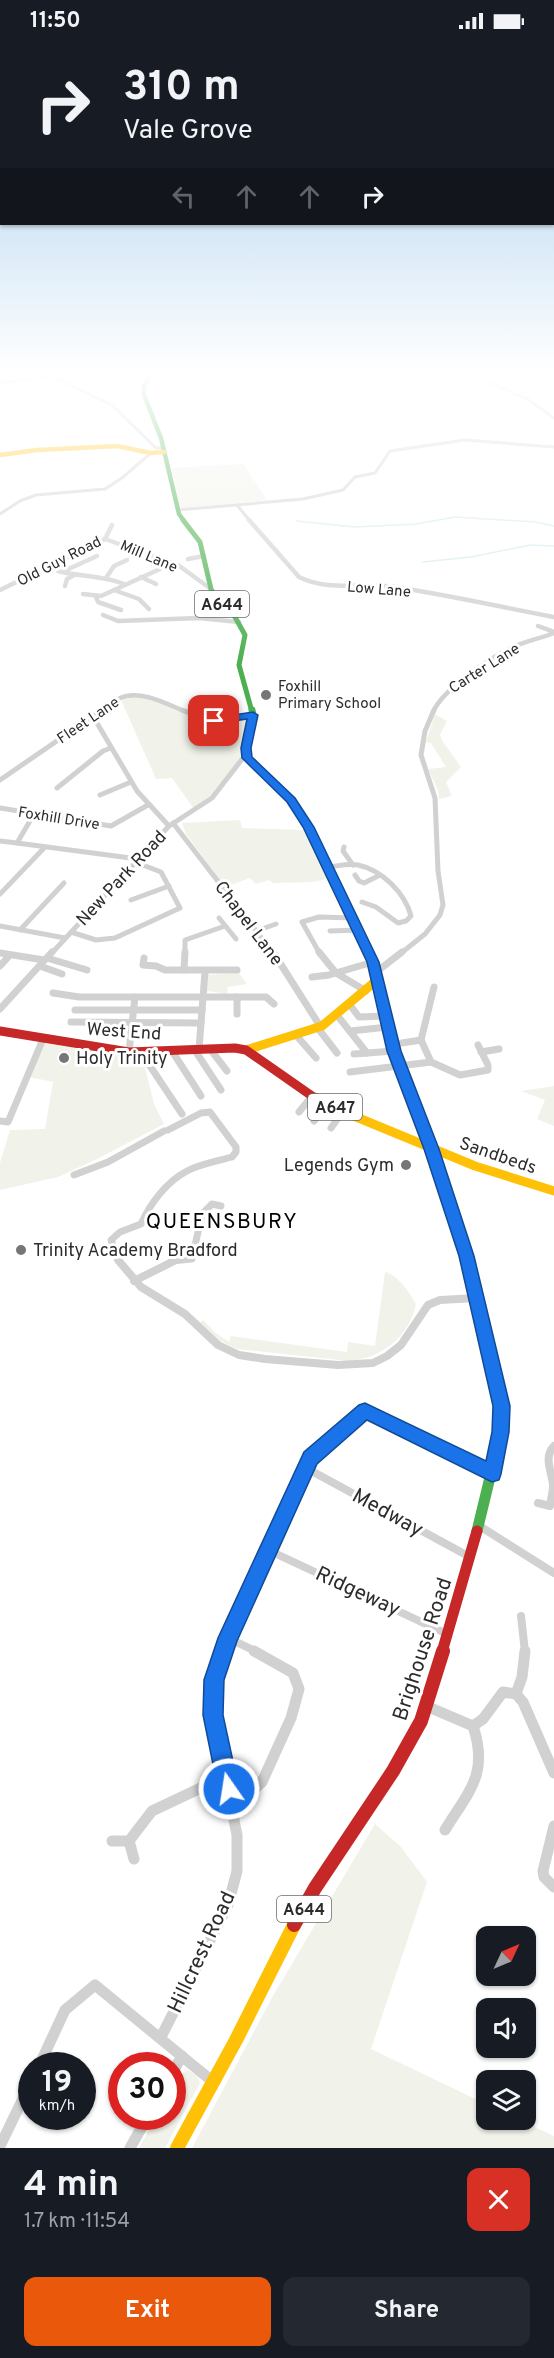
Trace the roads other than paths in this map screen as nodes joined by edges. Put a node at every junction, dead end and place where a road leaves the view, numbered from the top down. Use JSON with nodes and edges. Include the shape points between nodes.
{"nodes":[{"id":1,"x":132,"y":469,"type":"edge"},
{"id":2,"x":168,"y":469,"type":"edge"},
{"id":3,"x":378,"y":469,"type":"edge"},
{"id":4,"x":237,"y":505,"type":"junction"},
{"id":5,"x":178,"y":510,"type":"junction"},
{"id":6,"x":0,"y":514,"type":"edge"},
{"id":7,"x":112,"y":525,"type":"dead end"},
{"id":8,"x":254,"y":526,"type":"junction"},
{"id":9,"x":248,"y":527,"type":"dead end"},
{"id":10,"x":105,"y":539,"type":"junction"},
{"id":11,"x":98,"y":555,"type":"dead end"},
{"id":12,"x":204,"y":556,"type":"junction"},
{"id":13,"x":129,"y":560,"type":"dead end"},
{"id":14,"x":188,"y":560,"type":"dead end"},
{"id":15,"x":173,"y":563,"type":"junction"},
{"id":16,"x":74,"y":575,"type":"junction"},
{"id":17,"x":208,"y":575,"type":"junction"},
{"id":18,"x":141,"y":577,"type":"junction"},
{"id":19,"x":192,"y":577,"type":"junction"},
{"id":20,"x":106,"y":578,"type":"junction"},
{"id":21,"x":124,"y":584,"type":"junction"},
{"id":22,"x":156,"y":584,"type":"dead end"},
{"id":23,"x":57,"y":585,"type":"dead end"},
{"id":24,"x":211,"y":589,"type":"junction"},
{"id":25,"x":0,"y":590,"type":"edge"},
{"id":26,"x":114,"y":590,"type":"junction"},
{"id":27,"x":86,"y":594,"type":"dead end"},
{"id":28,"x":96,"y":597,"type":"junction"},
{"id":29,"x":149,"y":609,"type":"dead end"},
{"id":30,"x":120,"y":611,"type":"dead end"},
{"id":31,"x":103,"y":615,"type":"dead end"},
{"id":32,"x":554,"y":617,"type":"edge"},
{"id":33,"x":239,"y":622,"type":"junction"},
{"id":34,"x":538,"y":626,"type":"dead end"},
{"id":35,"x":554,"y":632,"type":"edge"},
{"id":36,"x":253,"y":715,"type":"junction"},
{"id":37,"x":90,"y":719,"type":"junction"},
{"id":38,"x":111,"y":748,"type":"junction"},
{"id":39,"x":248,"y":758,"type":"junction"},
{"id":40,"x":0,"y":780,"type":"edge"},
{"id":41,"x":131,"y":783,"type":"junction"},
{"id":42,"x":57,"y":788,"type":"dead end"},
{"id":43,"x":100,"y":795,"type":"dead end"},
{"id":44,"x":148,"y":805,"type":"junction"},
{"id":45,"x":0,"y":808,"type":"edge"},
{"id":46,"x":34,"y":814,"type":"junction"},
{"id":47,"x":171,"y":825,"type":"junction"},
{"id":48,"x":0,"y":841,"type":"edge"},
{"id":49,"x":16,"y":843,"type":"junction"},
{"id":50,"x":45,"y":846,"type":"junction"},
{"id":51,"x":344,"y":847,"type":"dead end"},
{"id":52,"x":136,"y":861,"type":"junction"},
{"id":53,"x":353,"y":865,"type":"junction"},
{"id":54,"x":329,"y":867,"type":"junction"},
{"id":55,"x":356,"y":875,"type":"dead end"},
{"id":56,"x":378,"y":876,"type":"junction"},
{"id":57,"x":64,"y":883,"type":"dead end"},
{"id":58,"x":169,"y":886,"type":"junction"},
{"id":59,"x":0,"y":894,"type":"edge"},
{"id":60,"x":134,"y":897,"type":"dead end"},
{"id":61,"x":362,"y":902,"type":"dead end"},
{"id":62,"x":89,"y":913,"type":"junction"},
{"id":63,"x":99,"y":915,"type":"dead end"},
{"id":64,"x":219,"y":918,"type":"dead end"},
{"id":65,"x":353,"y":918,"type":"junction"},
{"id":66,"x":306,"y":919,"type":"joint"},
{"id":67,"x":276,"y":924,"type":"dead end"},
{"id":68,"x":0,"y":926,"type":"edge"},
{"id":69,"x":225,"y":926,"type":"junction"},
{"id":70,"x":20,"y":930,"type":"junction"},
{"id":71,"x":358,"y":930,"type":"junction"},
{"id":72,"x":256,"y":931,"type":"junction"},
{"id":73,"x":330,"y":931,"type":"dead end"},
{"id":74,"x":71,"y":932,"type":"junction"},
{"id":75,"x":65,"y":938,"type":"junction"},
{"id":76,"x":236,"y":939,"type":"dead end"},
{"id":77,"x":0,"y":953,"type":"edge"},
{"id":78,"x":10,"y":955,"type":"junction"},
{"id":79,"x":144,"y":958,"type":"dead end"},
{"id":80,"x":44,"y":961,"type":"junction"},
{"id":81,"x":373,"y":962,"type":"junction"},
{"id":82,"x":0,"y":966,"type":"edge"},
{"id":83,"x":87,"y":970,"type":"dead end"},
{"id":84,"x":184,"y":970,"type":"junction"},
{"id":85,"x":237,"y":970,"type":"dead end"},
{"id":86,"x":205,"y":972,"type":"junction"},
{"id":87,"x":336,"y":973,"type":"junction"},
{"id":88,"x":62,"y":974,"type":"dead end"},
{"id":89,"x":376,"y":976,"type":"junction"},
{"id":90,"x":312,"y":977,"type":"dead end"},
{"id":91,"x":434,"y":987,"type":"dead end"},
{"id":92,"x":366,"y":991,"type":"junction"},
{"id":93,"x":53,"y":993,"type":"dead end"},
{"id":94,"x":135,"y":997,"type":"junction"},
{"id":95,"x":203,"y":997,"type":"junction"},
{"id":96,"x":237,"y":997,"type":"junction"},
{"id":97,"x":274,"y":1004,"type":"dead end"},
{"id":98,"x":350,"y":1005,"type":"junction"},
{"id":99,"x":0,"y":1009,"type":"edge"},
{"id":100,"x":75,"y":1010,"type":"dead end"},
{"id":101,"x":134,"y":1010,"type":"junction"},
{"id":102,"x":202,"y":1010,"type":"junction"},
{"id":103,"x":237,"y":1014,"type":"dead end"},
{"id":104,"x":337,"y":1015,"type":"junction"},
{"id":105,"x":386,"y":1016,"type":"junction"},
{"id":106,"x":70,"y":1022,"type":"dead end"},
{"id":107,"x":132,"y":1023,"type":"junction"},
{"id":108,"x":201,"y":1023,"type":"junction"},
{"id":109,"x":318,"y":1027,"type":"junction"},
{"id":110,"x":388,"y":1027,"type":"junction"},
{"id":111,"x":0,"y":1031,"type":"edge"},
{"id":112,"x":350,"y":1031,"type":"junction"},
{"id":113,"x":295,"y":1034,"type":"junction"},
{"id":114,"x":44,"y":1039,"type":"junction"},
{"id":115,"x":421,"y":1040,"type":"junction"},
{"id":116,"x":402,"y":1043,"type":"dead end"},
{"id":117,"x":210,"y":1048,"type":"junction"},
{"id":118,"x":196,"y":1049,"type":"junction"},
{"id":119,"x":499,"y":1049,"type":"dead end"},
{"id":120,"x":246,"y":1050,"type":"junction"},
{"id":121,"x":172,"y":1051,"type":"junction"},
{"id":122,"x":394,"y":1051,"type":"junction"},
{"id":123,"x":129,"y":1052,"type":"junction"},
{"id":124,"x":149,"y":1053,"type":"junction"},
{"id":125,"x":338,"y":1053,"type":"dead end"},
{"id":126,"x":367,"y":1053,"type":"junction"},
{"id":127,"x":354,"y":1054,"type":"dead end"},
{"id":128,"x":316,"y":1058,"type":"dead end"},
{"id":129,"x":431,"y":1062,"type":"junction"},
{"id":130,"x":400,"y":1067,"type":"junction"},
{"id":131,"x":227,"y":1071,"type":"dead end"},
{"id":132,"x":350,"y":1071,"type":"dead end"},
{"id":133,"x":221,"y":1090,"type":"dead end"},
{"id":134,"x":201,"y":1096,"type":"dead end"},
{"id":135,"x":312,"y":1096,"type":"junction"},
{"id":136,"x":328,"y":1104,"type":"junction"},
{"id":137,"x":343,"y":1111,"type":"junction"},
{"id":138,"x":299,"y":1112,"type":"dead end"},
{"id":139,"x":182,"y":1114,"type":"dead end"},
{"id":140,"x":0,"y":1121,"type":"edge"},
{"id":141,"x":314,"y":1121,"type":"dead end"},
{"id":142,"x":331,"y":1128,"type":"dead end"},
{"id":143,"x":432,"y":1149,"type":"junction"},
{"id":144,"x":74,"y":1175,"type":"dead end"},
{"id":145,"x":553,"y":1188,"type":"edge"},
{"id":146,"x":221,"y":1206,"type":"dead end"},
{"id":147,"x":134,"y":1281,"type":"junction"},
{"id":148,"x":477,"y":1298,"type":"junction"},
{"id":149,"x":554,"y":1446,"type":"edge"},
{"id":150,"x":306,"y":1468,"type":"junction"},
{"id":151,"x":492,"y":1474,"type":"junction"},
{"id":152,"x":538,"y":1503,"type":"dead end"},
{"id":153,"x":478,"y":1525,"type":"junction"},
{"id":154,"x":268,"y":1550,"type":"junction"},
{"id":155,"x":470,"y":1557,"type":"junction"},
{"id":156,"x":554,"y":1573,"type":"edge"},
{"id":157,"x":526,"y":1622,"type":"dead end"},
{"id":158,"x":448,"y":1635,"type":"junction"},
{"id":159,"x":228,"y":1638,"type":"junction"},
{"id":160,"x":516,"y":1694,"type":"junction"},
{"id":161,"x":426,"y":1706,"type":"junction"},
{"id":162,"x":473,"y":1726,"type":"junction"},
{"id":163,"x":554,"y":1773,"type":"edge"},
{"id":164,"x":226,"y":1776,"type":"junction"},
{"id":165,"x":232,"y":1802,"type":"junction"},
{"id":166,"x":554,"y":1826,"type":"edge"},
{"id":167,"x":445,"y":1830,"type":"dead end"},
{"id":168,"x":129,"y":1840,"type":"junction"},
{"id":169,"x":112,"y":1841,"type":"dead end"},
{"id":170,"x":135,"y":1858,"type":"dead end"},
{"id":171,"x":554,"y":1887,"type":"edge"},
{"id":172,"x":161,"y":2037,"type":"junction"},
{"id":173,"x":46,"y":2052,"type":"edge"},
{"id":174,"x":178,"y":2052,"type":"edge"},
{"id":175,"x":186,"y":2059,"type":"edge"},
{"id":176,"x":214,"y":2083,"type":"junction"},
{"id":177,"x":18,"y":2109,"type":"edge"},
{"id":178,"x":139,"y":2130,"type":"edge"},
{"id":179,"x":0,"y":2146,"type":"edge"},
{"id":180,"x":129,"y":2148,"type":"edge"},
{"id":181,"x":177,"y":2148,"type":"edge"}],
"edges":[{"from":1,"to":6,"type":"street","via":[[105,489],[36,495]]},
{"from":2,"to":5,"type":"main road","number":"A644"},
{"from":3,"to":4,"type":"street","via":[[355,477],[343,490],[303,499]]},
{"from":4,"to":5,"type":"street"},
{"from":4,"to":8,"type":"street","name":"Low Lane"},
{"from":5,"to":12,"type":"main road","number":"A644","via":[[200,542]]},
{"from":7,"to":10,"type":"street","name":"Old Guy Road"},
{"from":8,"to":9,"type":"street"},
{"from":8,"to":32,"type":"street","name":"Low Lane","via":[[289,567],[309,582],[392,586]]},
{"from":10,"to":15,"type":"street","name":"Mill Lane"},
{"from":10,"to":25,"type":"street","name":"Old Guy Road"},
{"from":11,"to":16,"type":"street","via":[[61,571]]},
{"from":12,"to":14,"type":"street"},
{"from":12,"to":17,"type":"main road","number":"A644"},
{"from":13,"to":20,"type":"street","via":[[114,566]]},
{"from":15,"to":18,"type":"street"},
{"from":15,"to":19,"type":"street","name":"Mill Lane"},
{"from":16,"to":20,"type":"street"},
{"from":16,"to":23,"type":"street","via":[[65,585]]},
{"from":17,"to":19,"type":"street","name":"Mill Lane"},
{"from":17,"to":24,"type":"main road","number":"A644"},
{"from":18,"to":21,"type":"street"},
{"from":18,"to":22,"type":"street"},
{"from":19,"to":24,"type":"street","name":"Mill Lane"},
{"from":20,"to":21,"type":"street"},
{"from":21,"to":26,"type":"street"},
{"from":24,"to":33,"type":"main road","number":"A644"},
{"from":26,"to":28,"type":"street"},
{"from":26,"to":29,"type":"street","via":[[139,599]]},
{"from":27,"to":28,"type":"street"},
{"from":28,"to":30,"type":"street","via":[[98,602]]},
{"from":31,"to":33,"type":"street","via":[[118,621],[199,618]]},
{"from":33,"to":36,"type":"main road","number":"A644","via":[[245,635],[239,665]]},
{"from":34,"to":35,"type":"street"},
{"from":35,"to":89,"type":"street","name":"Carter Lane","via":[[513,647],[448,690],[436,706],[425,731],[421,755],[435,798],[438,871],[444,904],[425,934]]},
{"from":36,"to":37,"type":"street","name":"Fleet Lane","via":[[214,721],[135,695],[121,697]]},
{"from":36,"to":39,"type":"main road","number":"A644","via":[[246,748]]},
{"from":37,"to":38,"type":"street","name":"Chapel Lane","via":[[97,723]]},
{"from":37,"to":40,"type":"street","name":"Fleet Lane"},
{"from":38,"to":41,"type":"street","name":"Chapel Lane"},
{"from":38,"to":42,"type":"street"},
{"from":39,"to":47,"type":"street","name":"New Park Road","via":[[243,758],[212,798]]},
{"from":39,"to":54,"type":"main road","number":"A644","via":[[291,800]]},
{"from":41,"to":43,"type":"street"},
{"from":41,"to":44,"type":"street","name":"Chapel Lane"},
{"from":44,"to":46,"type":"street","name":"Foxhill Drive","via":[[111,825]]},
{"from":44,"to":47,"type":"street","name":"Chapel Lane"},
{"from":45,"to":46,"type":"street","name":"Foxhill Drive"},
{"from":46,"to":49,"type":"street"},
{"from":47,"to":52,"type":"street","name":"New Park Road"},
{"from":47,"to":72,"type":"street","name":"Chapel Lane"},
{"from":48,"to":49,"type":"street"},
{"from":49,"to":50,"type":"street"},
{"from":50,"to":52,"type":"street"},
{"from":50,"to":59,"type":"street"},
{"from":51,"to":53,"type":"street"},
{"from":52,"to":58,"type":"street","via":[[159,871]]},
{"from":52,"to":62,"type":"street","name":"New Park Road"},
{"from":53,"to":54,"type":"street"},
{"from":53,"to":56,"type":"street"},
{"from":54,"to":65,"type":"main road","number":"A644"},
{"from":55,"to":56,"type":"street","via":[[364,883]]},
{"from":56,"to":61,"type":"street","via":[[391,883],[410,908],[411,916],[398,924],[376,907]]},
{"from":57,"to":70,"type":"street"},
{"from":58,"to":60,"type":"street"},
{"from":58,"to":74,"type":"street","via":[[180,908],[123,937],[105,940]]},
{"from":62,"to":63,"type":"street"},
{"from":62,"to":74,"type":"street","name":"New Park Road"},
{"from":64,"to":69,"type":"street"},
{"from":65,"to":66,"type":"street"},
{"from":65,"to":71,"type":"main road","number":"A644"},
{"from":66,"to":87,"type":"street","via":[[302,922],[313,942]]},
{"from":67,"to":72,"type":"street"},
{"from":68,"to":70,"type":"street"},
{"from":69,"to":76,"type":"street"},
{"from":69,"to":84,"type":"street","via":[[185,940]]},
{"from":70,"to":75,"type":"street"},
{"from":71,"to":73,"type":"street"},
{"from":71,"to":81,"type":"main road","number":"A644"},
{"from":72,"to":109,"type":"street","name":"Chapel Lane"},
{"from":74,"to":75,"type":"street","name":"New Park Road"},
{"from":75,"to":80,"type":"street","name":"New Park Road"},
{"from":77,"to":78,"type":"street"},
{"from":78,"to":80,"type":"street"},
{"from":78,"to":82,"type":"street"},
{"from":79,"to":84,"type":"street","via":[[143,965]]},
{"from":80,"to":83,"type":"street"},
{"from":80,"to":88,"type":"street"},
{"from":80,"to":99,"type":"street","name":"New Park Road"},
{"from":81,"to":87,"type":"street"},
{"from":81,"to":89,"type":"main road","number":"A644"},
{"from":84,"to":86,"type":"street"},
{"from":85,"to":86,"type":"street"},
{"from":86,"to":95,"type":"street"},
{"from":87,"to":90,"type":"street"},
{"from":87,"to":92,"type":"street"},
{"from":89,"to":92,"type":"main road"},
{"from":89,"to":105,"type":"main road","number":"A644"},
{"from":91,"to":115,"type":"street"},
{"from":92,"to":98,"type":"main road"},
{"from":93,"to":94,"type":"street"},
{"from":94,"to":95,"type":"street"},
{"from":94,"to":101,"type":"street"},
{"from":95,"to":96,"type":"street"},
{"from":95,"to":102,"type":"street"},
{"from":96,"to":97,"type":"street","via":[[266,998]]},
{"from":96,"to":103,"type":"street"},
{"from":98,"to":104,"type":"main road"},
{"from":98,"to":105,"type":"street","via":[[359,1017]]},
{"from":100,"to":101,"type":"street"},
{"from":101,"to":102,"type":"street"},
{"from":101,"to":107,"type":"street"},
{"from":102,"to":108,"type":"street"},
{"from":104,"to":109,"type":"main road"},
{"from":104,"to":112,"type":"street"},
{"from":105,"to":110,"type":"main road","number":"A644"},
{"from":106,"to":107,"type":"street"},
{"from":107,"to":108,"type":"street"},
{"from":107,"to":123,"type":"street"},
{"from":108,"to":118,"type":"street"},
{"from":109,"to":113,"type":"main road"},
{"from":109,"to":125,"type":"street","name":"Chapel Lane"},
{"from":110,"to":112,"type":"street"},
{"from":110,"to":122,"type":"main road","number":"A644"},
{"from":111,"to":114,"type":"main road","name":"West End"},
{"from":112,"to":126,"type":"street"},
{"from":113,"to":120,"type":"main road"},
{"from":113,"to":128,"type":"street"},
{"from":114,"to":123,"type":"main road","name":"West End"},
{"from":114,"to":140,"type":"street","via":[[8,1122]]},
{"from":115,"to":116,"type":"street"},
{"from":115,"to":129,"type":"street"},
{"from":117,"to":118,"type":"main road","name":"West End"},
{"from":117,"to":120,"type":"main road","name":"West End"},
{"from":117,"to":131,"type":"street"},
{"from":118,"to":121,"type":"main road","name":"West End"},
{"from":118,"to":133,"type":"street"},
{"from":119,"to":129,"type":"street","via":[[480,1048],[488,1070],[477,1073],[452,1073]]},
{"from":120,"to":135,"type":"main road","number":"A647"},
{"from":121,"to":124,"type":"main road","name":"West End"},
{"from":121,"to":134,"type":"street"},
{"from":122,"to":126,"type":"street"},
{"from":122,"to":130,"type":"main road","number":"A644"},
{"from":123,"to":124,"type":"main road","name":"West End"},
{"from":124,"to":139,"type":"street","via":[[148,1063]]},
{"from":126,"to":127,"type":"street"},
{"from":129,"to":130,"type":"street"},
{"from":130,"to":132,"type":"street"},
{"from":130,"to":143,"type":"main road","number":"A644"},
{"from":135,"to":136,"type":"main road","number":"A647"},
{"from":135,"to":138,"type":"street"},
{"from":136,"to":137,"type":"main road","number":"A647"},
{"from":136,"to":141,"type":"street"},
{"from":137,"to":142,"type":"street"},
{"from":137,"to":143,"type":"main road","number":"A647"},
{"from":143,"to":145,"type":"main road","name":"Sandbeds","number":"A647"},
{"from":143,"to":148,"type":"main road","name":"Brighouse Road","number":"A644"},
{"from":144,"to":147,"type":"street","via":[[108,1162],[201,1113],[210,1112],[230,1139],[236,1152],[219,1162],[187,1171],[157,1196],[141,1224],[111,1240]]},
{"from":146,"to":147,"type":"street","via":[[210,1201],[202,1214],[192,1259],[173,1260]]},
{"from":147,"to":148,"type":"street","via":[[182,1312],[215,1344],[233,1353],[332,1366],[360,1366],[383,1359],[410,1337],[428,1305],[440,1300]]},
{"from":148,"to":151,"type":"main road","name":"Brighouse Road","number":"A644","via":[[501,1406],[501,1432]]},
{"from":149,"to":152,"type":"street","via":[[548,1459],[554,1486],[550,1506]]},
{"from":150,"to":151,"type":"street","name":"Hillcrest Road","via":[[311,1458],[365,1411]]},
{"from":150,"to":154,"type":"street","name":"Hillcrest Road"},
{"from":150,"to":155,"type":"street","name":"Medway"},
{"from":151,"to":153,"type":"main road","name":"Brighouse Road","number":"A644"},
{"from":153,"to":155,"type":"main road","name":"Brighouse Road","number":"A644"},
{"from":153,"to":156,"type":"street"},
{"from":154,"to":158,"type":"street","name":"Ridgeway"},
{"from":154,"to":159,"type":"street","name":"Hillcrest Road"},
{"from":155,"to":158,"type":"main road","name":"Brighouse Road","number":"A644"},
{"from":157,"to":160,"type":"street","via":[[524,1666]]},
{"from":158,"to":161,"type":"main road","name":"Brighouse Road","number":"A644"},
{"from":159,"to":164,"type":"street","name":"Hillcrest Road","via":[[214,1680],[213,1715]]},
{"from":159,"to":165,"type":"street","via":[[293,1673],[299,1689],[291,1718],[262,1782],[248,1795]]},
{"from":160,"to":162,"type":"street","via":[[503,1692],[496,1697],[481,1723]]},
{"from":160,"to":163,"type":"street","via":[[524,1702]]},
{"from":161,"to":162,"type":"street"},
{"from":161,"to":176,"type":"main road","name":"Brighouse Road","number":"A644","via":[[393,1771],[315,1888]]},
{"from":162,"to":167,"type":"street","via":[[479,1765]]},
{"from":164,"to":165,"type":"street","name":"Hillcrest Road"},
{"from":164,"to":168,"type":"street","via":[[152,1811]]},
{"from":165,"to":172,"type":"street","name":"Hillcrest Road","via":[[237,1871],[228,1905]]},
{"from":166,"to":171,"type":"street","via":[[543,1871]]},
{"from":168,"to":169,"type":"street"},
{"from":168,"to":170,"type":"street"},
{"from":172,"to":173,"type":"street","via":[[95,1985],[65,2010]]},
{"from":172,"to":174,"type":"street"},
{"from":175,"to":176,"type":"street"},
{"from":176,"to":181,"type":"main road","name":"Brighouse Road","number":"A644"},
{"from":177,"to":179,"type":"street"},
{"from":178,"to":180,"type":"street"}]}
